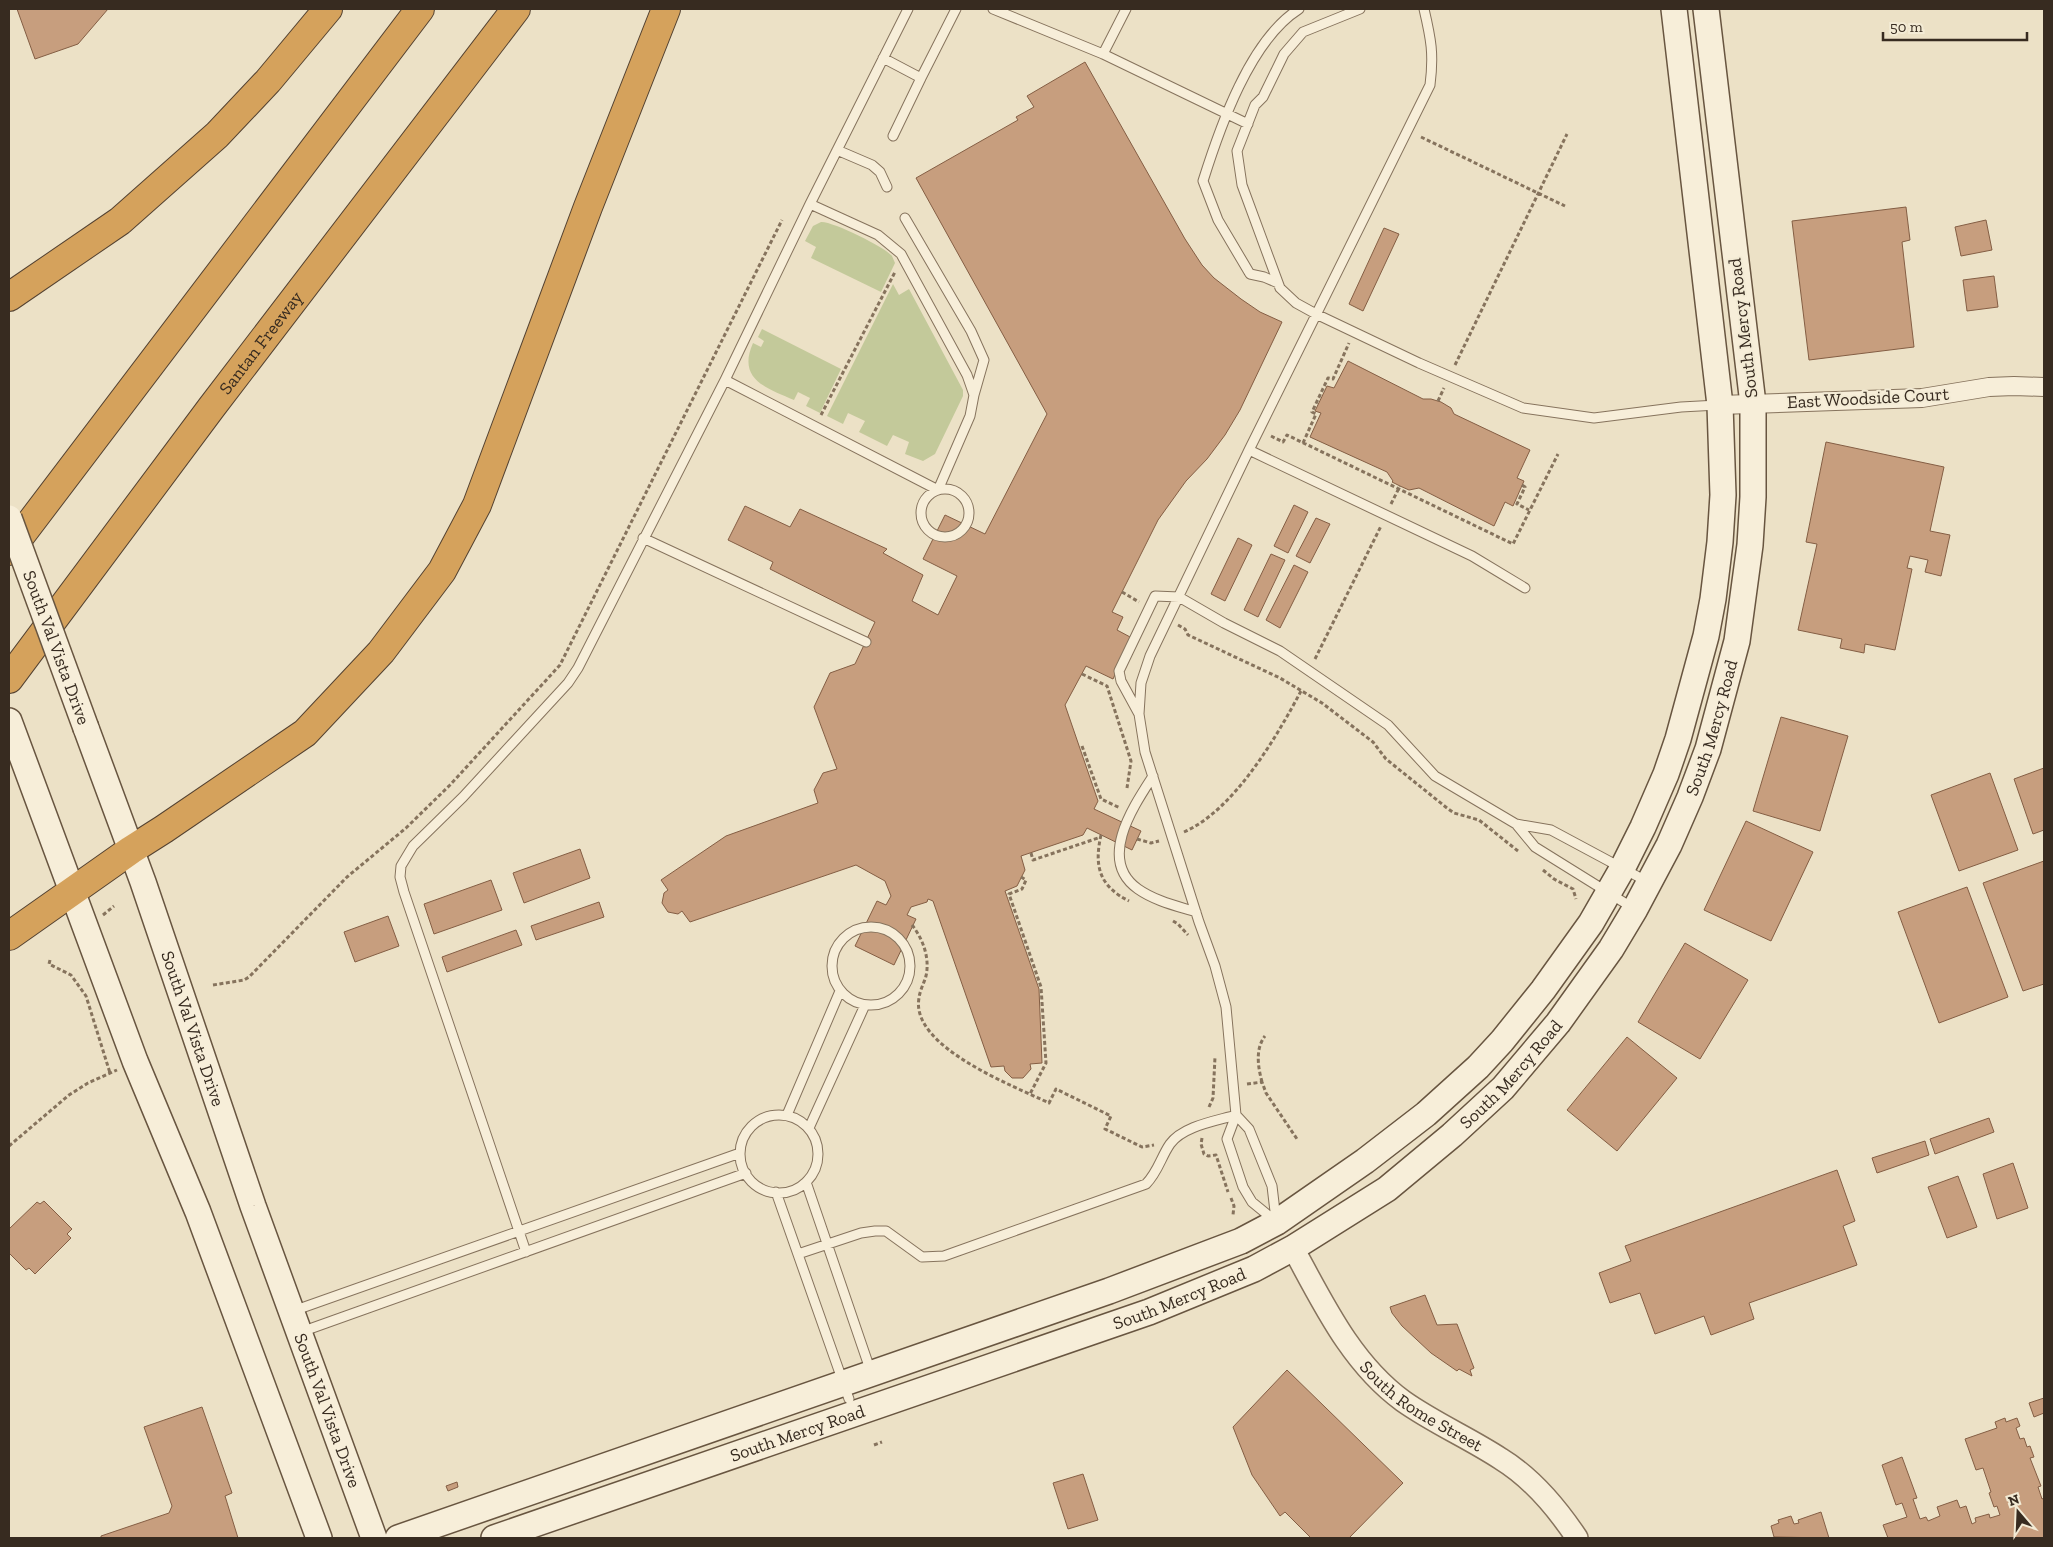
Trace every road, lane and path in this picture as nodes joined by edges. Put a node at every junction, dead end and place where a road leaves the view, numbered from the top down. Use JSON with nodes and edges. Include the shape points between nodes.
{"nodes":[{"id":1,"x":328,"y":9,"type":"edge"},
{"id":2,"x":420,"y":9,"type":"edge"},
{"id":3,"x":516,"y":9,"type":"edge"},
{"id":4,"x":666,"y":9,"type":"edge"},
{"id":5,"x":908,"y":9,"type":"edge"},
{"id":6,"x":956,"y":9,"type":"edge"},
{"id":7,"x":993,"y":9,"type":"edge"},
{"id":8,"x":1126,"y":9,"type":"edge"},
{"id":9,"x":1299,"y":9,"type":"edge"},
{"id":10,"x":1360,"y":9,"type":"edge"},
{"id":11,"x":1424,"y":9,"type":"edge"},
{"id":12,"x":1674,"y":9,"type":"edge"},
{"id":13,"x":1706,"y":9,"type":"edge"},
{"id":14,"x":1103,"y":54,"type":"junction"},
{"id":15,"x":883,"y":58,"type":"junction"},
{"id":16,"x":921,"y":78,"type":"junction"},
{"id":17,"x":1227,"y":113,"type":"junction"},
{"id":18,"x":1248,"y":124,"type":"junction"},
{"id":19,"x":1567,"y":134,"type":"dead end"},
{"id":20,"x":893,"y":136,"type":"dead end"},
{"id":21,"x":1421,"y":137,"type":"dead end"},
{"id":22,"x":837,"y":150,"type":"junction"},
{"id":23,"x":887,"y":187,"type":"dead end"},
{"id":24,"x":1538,"y":193,"type":"junction"},
{"id":25,"x":810,"y":204,"type":"junction"},
{"id":26,"x":1565,"y":206,"type":"dead end"},
{"id":27,"x":905,"y":218,"type":"dead end"},
{"id":28,"x":782,"y":220,"type":"dead end"},
{"id":29,"x":903,"y":257,"type":"junction"},
{"id":30,"x":1278,"y":283,"type":"junction"},
{"id":31,"x":9,"y":297,"type":"edge"},
{"id":32,"x":1316,"y":314,"type":"junction"},
{"id":33,"x":1354,"y":332,"type":"junction"},
{"id":34,"x":1450,"y":376,"type":"junction"},
{"id":35,"x":724,"y":380,"type":"junction"},
{"id":36,"x":2044,"y":387,"type":"edge"},
{"id":37,"x":974,"y":395,"type":"junction"},
{"id":38,"x":1438,"y":401,"type":"dead end"},
{"id":39,"x":1753,"y":404,"type":"junction"},
{"id":40,"x":1720,"y":405,"type":"junction"},
{"id":41,"x":815,"y":427,"type":"junction"},
{"id":42,"x":1259,"y":430,"type":"junction"},
{"id":43,"x":1303,"y":443,"type":"junction"},
{"id":44,"x":1249,"y":450,"type":"junction"},
{"id":45,"x":1558,"y":454,"type":"dead end"},
{"id":46,"x":1522,"y":485,"type":"dead end"},
{"id":47,"x":1400,"y":488,"type":"junction"},
{"id":48,"x":938,"y":490,"type":"junction"},
{"id":49,"x":1530,"y":510,"type":"junction"},
{"id":50,"x":1386,"y":515,"type":"junction"},
{"id":51,"x":9,"y":518,"type":"edge"},
{"id":52,"x":643,"y":538,"type":"junction"},
{"id":53,"x":9,"y":551,"type":"edge"},
{"id":54,"x":1525,"y":588,"type":"dead end"},
{"id":55,"x":1122,"y":592,"type":"dead end"},
{"id":56,"x":1178,"y":598,"type":"junction"},
{"id":57,"x":1150,"y":608,"type":"junction"},
{"id":58,"x":1168,"y":619,"type":"junction"},
{"id":59,"x":866,"y":642,"type":"dead end"},
{"id":60,"x":1309,"y":671,"type":"junction"},
{"id":61,"x":1082,"y":674,"type":"dead end"},
{"id":62,"x":9,"y":679,"type":"edge"},
{"id":63,"x":1301,"y":690,"type":"junction"},
{"id":64,"x":1139,"y":714,"type":"junction"},
{"id":65,"x":9,"y":720,"type":"edge"},
{"id":66,"x":1082,"y":746,"type":"dead end"},
{"id":67,"x":1153,"y":776,"type":"junction"},
{"id":68,"x":1125,"y":795,"type":"dead end"},
{"id":69,"x":1122,"y":801,"type":"dead end"},
{"id":70,"x":1119,"y":808,"type":"junction"},
{"id":71,"x":1116,"y":813,"type":"dead end"},
{"id":72,"x":1516,"y":824,"type":"junction"},
{"id":73,"x":1172,"y":836,"type":"junction"},
{"id":74,"x":1137,"y":839,"type":"dead end"},
{"id":75,"x":131,"y":850,"type":"junction"},
{"id":76,"x":1031,"y":853,"type":"dead end"},
{"id":77,"x":1521,"y":853,"type":"dead end"},
{"id":78,"x":1541,"y":869,"type":"dead end"},
{"id":79,"x":1622,"y":869,"type":"junction"},
{"id":80,"x":1021,"y":877,"type":"dead end"},
{"id":81,"x":1649,"y":883,"type":"junction"},
{"id":82,"x":73,"y":892,"type":"junction"},
{"id":83,"x":1608,"y":893,"type":"junction"},
{"id":84,"x":1576,"y":899,"type":"dead end"},
{"id":85,"x":1135,"y":904,"type":"dead end"},
{"id":86,"x":1635,"y":909,"type":"junction"},
{"id":87,"x":1196,"y":912,"type":"junction"},
{"id":88,"x":1166,"y":918,"type":"dead end"},
{"id":89,"x":912,"y":925,"type":"dead end"},
{"id":90,"x":9,"y":936,"type":"edge"},
{"id":91,"x":1191,"y":940,"type":"dead end"},
{"id":92,"x":50,"y":960,"type":"dead end"},
{"id":93,"x":213,"y":985,"type":"dead end"},
{"id":94,"x":840,"y":991,"type":"junction"},
{"id":95,"x":865,"y":1005,"type":"junction"},
{"id":96,"x":1265,"y":1036,"type":"dead end"},
{"id":97,"x":1215,"y":1054,"type":"dead end"},
{"id":98,"x":135,"y":1061,"type":"junction"},
{"id":99,"x":110,"y":1073,"type":"junction"},
{"id":100,"x":1262,"y":1082,"type":"junction"},
{"id":101,"x":1234,"y":1084,"type":"junction"},
{"id":102,"x":1030,"y":1094,"type":"junction"},
{"id":103,"x":787,"y":1115,"type":"junction"},
{"id":104,"x":1236,"y":1115,"type":"junction"},
{"id":105,"x":1198,"y":1126,"type":"junction"},
{"id":106,"x":809,"y":1128,"type":"junction"},
{"id":107,"x":1297,"y":1139,"type":"dead end"},
{"id":108,"x":1157,"y":1141,"type":"dead end"},
{"id":109,"x":9,"y":1146,"type":"edge"},
{"id":110,"x":740,"y":1152,"type":"junction"},
{"id":111,"x":746,"y":1173,"type":"junction"},
{"id":112,"x":806,"y":1182,"type":"junction"},
{"id":113,"x":776,"y":1192,"type":"junction"},
{"id":114,"x":1233,"y":1215,"type":"dead end"},
{"id":115,"x":1277,"y":1222,"type":"junction"},
{"id":116,"x":520,"y":1232,"type":"junction"},
{"id":117,"x":828,"y":1245,"type":"junction"},
{"id":118,"x":1293,"y":1248,"type":"junction"},
{"id":119,"x":526,"y":1252,"type":"junction"},
{"id":120,"x":798,"y":1254,"type":"junction"},
{"id":121,"x":295,"y":1322,"type":"junction"},
{"id":122,"x":872,"y":1374,"type":"junction"},
{"id":123,"x":846,"y":1392,"type":"junction"},
{"id":124,"x":882,"y":1442,"type":"dead end"},
{"id":125,"x":874,"y":1445,"type":"dead end"},
{"id":126,"x":319,"y":1538,"type":"edge"},
{"id":127,"x":374,"y":1538,"type":"edge"},
{"id":128,"x":398,"y":1538,"type":"edge"},
{"id":129,"x":494,"y":1538,"type":"edge"},
{"id":130,"x":1577,"y":1538,"type":"edge"}],
"edges":[{"from":1,"to":31,"type":"highway","via":[[268,81],[210,141],[120,221]]},
{"from":2,"to":53,"type":"highway"},
{"from":3,"to":62,"type":"highway","name":"Santan Freeway"},
{"from":4,"to":75,"type":"highway","via":[[480,496],[442,571],[381,652],[305,733]]},
{"from":5,"to":15,"type":"lane"},
{"from":6,"to":16,"type":"lane"},
{"from":7,"to":14,"type":"lane"},
{"from":8,"to":14,"type":"lane"},
{"from":9,"to":17,"type":"lane","via":[[1286,17],[1269,38],[1245,75]]},
{"from":10,"to":18,"type":"lane","via":[[1303,32],[1284,54]]},
{"from":11,"to":32,"type":"lane","via":[[1432,44],[1430,85]]},
{"from":12,"to":40,"type":"main road","name":"South Mercy Road"},
{"from":13,"to":39,"type":"main road","name":"South Mercy Road"},
{"from":14,"to":17,"type":"lane"},
{"from":15,"to":16,"type":"lane"},
{"from":15,"to":22,"type":"lane"},
{"from":16,"to":20,"type":"lane"},
{"from":17,"to":18,"type":"lane"},
{"from":17,"to":30,"type":"lane","via":[[1203,181],[1218,220],[1250,274]]},
{"from":18,"to":30,"type":"lane","via":[[1237,151],[1242,185]]},
{"from":19,"to":24,"type":"path"},
{"from":21,"to":24,"type":"path"},
{"from":22,"to":23,"type":"lane","via":[[872,165],[880,172]]},
{"from":22,"to":25,"type":"lane"},
{"from":24,"to":26,"type":"path"},
{"from":24,"to":34,"type":"path"},
{"from":25,"to":29,"type":"lane","via":[[878,235]]},
{"from":25,"to":35,"type":"lane"},
{"from":27,"to":37,"type":"lane","via":[[971,331],[984,360]]},
{"from":28,"to":93,"type":"path","via":[[560,666],[450,785],[347,878],[249,976],[244,980]]},
{"from":29,"to":37,"type":"lane","via":[[967,375]]},
{"from":29,"to":41,"type":"path"},
{"from":30,"to":32,"type":"lane","via":[[1296,303]]},
{"from":32,"to":33,"type":"lane"},
{"from":32,"to":42,"type":"lane"},
{"from":33,"to":34,"type":"lane"},
{"from":33,"to":43,"type":"path","via":[[1333,379],[1328,378],[1312,412],[1316,414]]},
{"from":34,"to":38,"type":"path"},
{"from":34,"to":40,"type":"lane","via":[[1523,408],[1594,418]]},
{"from":35,"to":41,"type":"lane"},
{"from":35,"to":52,"type":"lane"},
{"from":36,"to":39,"type":"street","name":"East Woodside Court","via":[[1989,387],[1922,398]]},
{"from":37,"to":48,"type":"lane","via":[[970,416]]},
{"from":39,"to":40,"type":"street","name":"East Woodside Court"},
{"from":39,"to":81,"type":"main road","name":"South Mercy Road","via":[[1750,545],[1737,641],[1698,777]]},
{"from":40,"to":79,"type":"main road","name":"South Mercy Road","via":[[1723,495],[1720,542],[1706,636],[1666,774]]},
{"from":41,"to":48,"type":"lane"},
{"from":42,"to":43,"type":"path","via":[[1283,442],[1287,435]]},
{"from":42,"to":44,"type":"lane"},
{"from":43,"to":47,"type":"path"},
{"from":44,"to":50,"type":"lane"},
{"from":44,"to":56,"type":"lane"},
{"from":45,"to":49,"type":"path"},
{"from":46,"to":49,"type":"path","via":[[1526,487],[1518,504]]},
{"from":47,"to":49,"type":"path","via":[[1513,544]]},
{"from":47,"to":50,"type":"path"},
{"from":48,"to":48,"type":"lane","via":[[954,490],[966,501],[969,518],[956,536],[934,536],[922,524],[920,516],[924,500]]},
{"from":50,"to":54,"type":"lane","via":[[1472,556]]},
{"from":50,"to":60,"type":"path"},
{"from":51,"to":75,"type":"main road","name":"South Val Vista Drive","bridge":true},
{"from":52,"to":59,"type":"lane"},
{"from":52,"to":116,"type":"lane","via":[[568,683],[463,798],[413,846],[401,866],[404,892]]},
{"from":55,"to":57,"type":"path"},
{"from":56,"to":57,"type":"lane","via":[[1155,596]]},
{"from":56,"to":58,"type":"lane"},
{"from":56,"to":60,"type":"lane","via":[[1280,651]]},
{"from":57,"to":64,"type":"lane","via":[[1119,671],[1120,681]]},
{"from":58,"to":63,"type":"path","via":[[1186,629],[1188,636]]},
{"from":58,"to":64,"type":"lane","via":[[1141,683]]},
{"from":60,"to":72,"type":"lane","via":[[1388,725],[1435,776]]},
{"from":61,"to":68,"type":"path","via":[[1107,686],[1131,761]]},
{"from":63,"to":73,"type":"path","via":[[1269,746],[1226,800],[1200,825]]},
{"from":63,"to":77,"type":"path","via":[[1373,742],[1386,759],[1447,808],[1479,820]]},
{"from":64,"to":67,"type":"lane","via":[[1145,752]]},
{"from":65,"to":82,"type":"main road"},
{"from":66,"to":70,"type":"path","via":[[1101,799]]},
{"from":67,"to":73,"type":"lane"},
{"from":67,"to":87,"type":"lane","via":[[1127,822],[1118,853],[1120,867],[1127,880],[1139,890]]},
{"from":69,"to":70,"type":"path"},
{"from":70,"to":71,"type":"path"},
{"from":72,"to":79,"type":"lane","via":[[1551,830]]},
{"from":72,"to":83,"type":"lane","via":[[1534,847]]},
{"from":73,"to":74,"type":"path","via":[[1151,843]]},
{"from":73,"to":87,"type":"lane"},
{"from":75,"to":82,"type":"highway"},
{"from":75,"to":121,"type":"main road","name":"South Val Vista Drive","via":[[252,1206]]},
{"from":76,"to":85,"type":"path","via":[[1033,860],[1101,836],[1097,864],[1103,880],[1114,892]]},
{"from":78,"to":84,"type":"path","via":[[1572,889]]},
{"from":79,"to":81,"type":"lane"},
{"from":79,"to":83,"type":"main road","name":"South Mercy Road"},
{"from":80,"to":102,"type":"path","via":[[1026,880],[1022,890],[1009,894],[1041,987],[1046,1063]]},
{"from":81,"to":86,"type":"main road","name":"South Mercy Road"},
{"from":82,"to":90,"type":"highway"},
{"from":82,"to":98,"type":"main road"},
{"from":83,"to":86,"type":"lane"},
{"from":83,"to":115,"type":"main road","name":"South Mercy Road","via":[[1591,923],[1543,990],[1478,1067],[1426,1114]]},
{"from":86,"to":118,"type":"main road","name":"South Mercy Road","via":[[1589,982],[1503,1088],[1387,1189]]},
{"from":87,"to":101,"type":"lane","via":[[1226,1007]]},
{"from":88,"to":91,"type":"path","via":[[1178,924]]},
{"from":89,"to":102,"type":"path","via":[[923,942],[926,955],[926,975],[918,1006],[930,1032],[966,1063]]},
{"from":92,"to":99,"type":"path","via":[[49,964],[71,975],[86,996]]},
{"from":94,"to":95,"type":"lane","via":[[850,1000]]},
{"from":94,"to":95,"type":"lane","via":[[831,968],[832,955],[838,944],[858,928],[879,927],[889,931],[898,937],[907,951],[911,966],[909,977],[897,995],[887,1002]]},
{"from":94,"to":103,"type":"lane"},
{"from":95,"to":106,"type":"lane"},
{"from":96,"to":100,"type":"path","via":[[1259,1052]]},
{"from":97,"to":105,"type":"path","via":[[1213,1098],[1208,1109],[1194,1114]]},
{"from":98,"to":99,"type":"path"},
{"from":98,"to":126,"type":"main road","via":[[198,1212]]},
{"from":99,"to":109,"type":"path","via":[[68,1095]]},
{"from":100,"to":101,"type":"path"},
{"from":100,"to":107,"type":"path"},
{"from":101,"to":104,"type":"lane"},
{"from":102,"to":108,"type":"path","via":[[1049,1103],[1056,1089],[1111,1116],[1104,1129],[1142,1147]]},
{"from":103,"to":106,"type":"lane"},
{"from":103,"to":110,"type":"lane","via":[[775,1115],[755,1123],[742,1141]]},
{"from":104,"to":105,"type":"lane"},
{"from":104,"to":115,"type":"lane","via":[[1249,1129],[1272,1186]]},
{"from":104,"to":115,"type":"lane","via":[[1227,1139],[1243,1188],[1252,1202]]},
{"from":105,"to":114,"type":"path","via":[[1204,1154],[1216,1155],[1233,1201]]},
{"from":105,"to":117,"type":"lane","via":[[1172,1142],[1157,1171],[1146,1184],[944,1256],[922,1257],[886,1231],[861,1232]]},
{"from":106,"to":112,"type":"lane","via":[[816,1138],[818,1150],[816,1167]]},
{"from":110,"to":111,"type":"lane"},
{"from":110,"to":116,"type":"lane"},
{"from":111,"to":113,"type":"lane","via":[[759,1186]]},
{"from":111,"to":119,"type":"lane"},
{"from":112,"to":113,"type":"lane","via":[[787,1192]]},
{"from":112,"to":117,"type":"lane"},
{"from":113,"to":120,"type":"lane"},
{"from":115,"to":118,"type":"main road"},
{"from":115,"to":122,"type":"main road","name":"South Mercy Road","via":[[1197,1259]]},
{"from":116,"to":119,"type":"lane"},
{"from":116,"to":121,"type":"lane"},
{"from":117,"to":120,"type":"lane"},
{"from":117,"to":122,"type":"lane"},
{"from":118,"to":129,"type":"main road","name":"South Mercy Road","via":[[1149,1312]]},
{"from":118,"to":130,"type":"street","name":"South Rome Street","via":[[1335,1324],[1367,1369],[1402,1400],[1503,1460],[1527,1478],[1559,1512]]},
{"from":119,"to":121,"type":"lane"},
{"from":120,"to":123,"type":"lane"},
{"from":121,"to":127,"type":"main road","name":"South Val Vista Drive"},
{"from":122,"to":123,"type":"main road","name":"South Mercy Road"},
{"from":123,"to":128,"type":"main road","name":"South Mercy Road"},
{"from":124,"to":125,"type":"path"}]}
